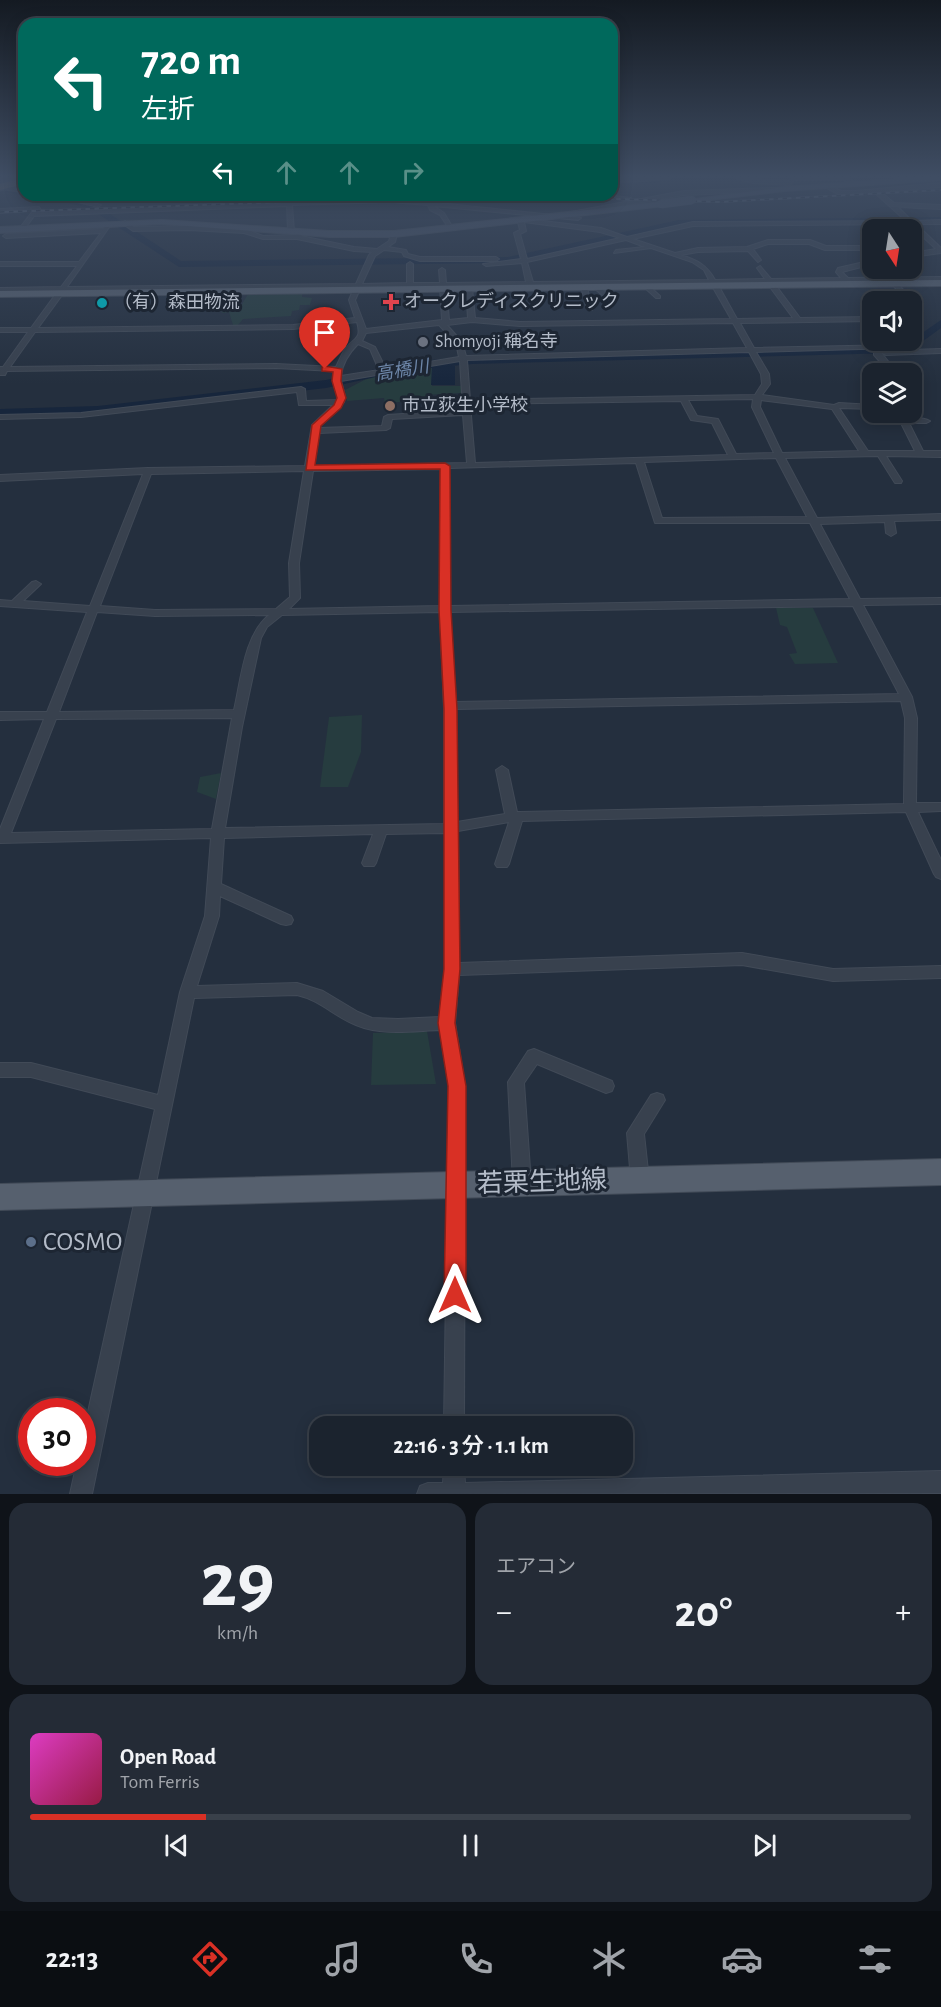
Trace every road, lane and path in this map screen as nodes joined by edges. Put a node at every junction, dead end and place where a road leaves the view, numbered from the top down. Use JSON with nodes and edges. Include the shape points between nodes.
{"nodes":[{"id":1,"x":93,"y":245,"type":"edge"},
{"id":2,"x":337,"y":245,"type":"edge"},
{"id":3,"x":388,"y":245,"type":"edge"},
{"id":4,"x":519,"y":245,"type":"edge"},
{"id":5,"x":585,"y":245,"type":"edge"},
{"id":6,"x":646,"y":245,"type":"edge"},
{"id":7,"x":761,"y":245,"type":"edge"},
{"id":8,"x":817,"y":245,"type":"edge"},
{"id":9,"x":656,"y":248,"type":"junction"},
{"id":10,"x":862,"y":248,"type":"edge"},
{"id":11,"x":381,"y":249,"type":"junction"},
{"id":12,"x":749,"y":249,"type":"junction"},
{"id":13,"x":922,"y":249,"type":"edge"},
{"id":14,"x":631,"y":250,"type":"junction"},
{"id":15,"x":938,"y":250,"type":"edge"},
{"id":16,"x":616,"y":252,"type":"dead end"},
{"id":17,"x":922,"y":253,"type":"edge"},
{"id":18,"x":674,"y":254,"type":"junction"},
{"id":19,"x":522,"y":258,"type":"junction"},
{"id":20,"x":639,"y":259,"type":"dead end"},
{"id":21,"x":0,"y":264,"type":"edge"},
{"id":22,"x":79,"y":264,"type":"junction"},
{"id":23,"x":410,"y":264,"type":"dead end"},
{"id":24,"x":486,"y":264,"type":"dead end"},
{"id":25,"x":862,"y":264,"type":"edge"},
{"id":26,"x":442,"y":270,"type":"dead end"},
{"id":27,"x":941,"y":281,"type":"edge"},
{"id":28,"x":771,"y":283,"type":"junction"},
{"id":29,"x":849,"y":283,"type":"junction"},
{"id":30,"x":0,"y":284,"type":"edge"},
{"id":31,"x":14,"y":284,"type":"dead end"},
{"id":32,"x":714,"y":284,"type":"junction"},
{"id":33,"x":895,"y":284,"type":"junction"},
{"id":34,"x":410,"y":285,"type":"junction"},
{"id":35,"x":530,"y":286,"type":"junction"},
{"id":36,"x":647,"y":286,"type":"junction"},
{"id":37,"x":443,"y":287,"type":"junction"},
{"id":38,"x":584,"y":287,"type":"junction"},
{"id":39,"x":596,"y":287,"type":"junction"},
{"id":40,"x":357,"y":288,"type":"junction"},
{"id":41,"x":469,"y":288,"type":"junction"},
{"id":42,"x":60,"y":291,"type":"junction"},
{"id":43,"x":902,"y":291,"type":"edge"},
{"id":44,"x":0,"y":292,"type":"edge"},
{"id":45,"x":658,"y":297,"type":"dead end"},
{"id":46,"x":610,"y":299,"type":"dead end"},
{"id":47,"x":590,"y":309,"type":"dead end"},
{"id":48,"x":359,"y":320,"type":"junction"},
{"id":49,"x":472,"y":320,"type":"junction"},
{"id":50,"x":798,"y":320,"type":"junction"},
{"id":51,"x":862,"y":320,"type":"edge"},
{"id":52,"x":735,"y":321,"type":"junction"},
{"id":53,"x":444,"y":323,"type":"junction"},
{"id":54,"x":33,"y":329,"type":"junction"},
{"id":55,"x":0,"y":330,"type":"edge"},
{"id":56,"x":363,"y":331,"type":"junction"},
{"id":57,"x":358,"y":342,"type":"junction"},
{"id":58,"x":718,"y":347,"type":"dead end"},
{"id":59,"x":862,"y":347,"type":"edge"},
{"id":60,"x":752,"y":351,"type":"junction"},
{"id":61,"x":909,"y":352,"type":"joint"},
{"id":62,"x":940,"y":352,"type":"edge"},
{"id":63,"x":877,"y":353,"type":"junction"},
{"id":64,"x":463,"y":361,"type":"junction"},
{"id":65,"x":886,"y":363,"type":"edge"},
{"id":66,"x":338,"y":369,"type":"junction"},
{"id":67,"x":383,"y":370,"type":"junction"},
{"id":68,"x":2,"y":371,"type":"edge"},
{"id":69,"x":337,"y":379,"type":"junction"},
{"id":70,"x":757,"y":397,"type":"junction"},
{"id":71,"x":684,"y":399,"type":"junction"},
{"id":72,"x":340,"y":402,"type":"junction"},
{"id":73,"x":467,"y":402,"type":"junction"},
{"id":74,"x":862,"y":406,"type":"edge"},
{"id":75,"x":836,"y":407,"type":"junction"},
{"id":76,"x":468,"y":412,"type":"junction"},
{"id":77,"x":0,"y":417,"type":"edge"},
{"id":78,"x":926,"y":421,"type":"dead end"},
{"id":79,"x":315,"y":431,"type":"junction"},
{"id":80,"x":865,"y":453,"type":"junction"},
{"id":81,"x":880,"y":453,"type":"junction"},
{"id":82,"x":920,"y":453,"type":"junction"},
{"id":83,"x":941,"y":454,"type":"edge"},
{"id":84,"x":779,"y":455,"type":"junction"},
{"id":85,"x":734,"y":457,"type":"junction"},
{"id":86,"x":639,"y":460,"type":"junction"},
{"id":87,"x":471,"y":465,"type":"junction"},
{"id":88,"x":445,"y":466,"type":"junction"},
{"id":89,"x":310,"y":468,"type":"junction"},
{"id":90,"x":148,"y":471,"type":"junction"},
{"id":91,"x":0,"y":478,"type":"edge"},
{"id":92,"x":898,"y":481,"type":"dead end"},
{"id":93,"x":941,"y":517,"type":"edge"},
{"id":94,"x":889,"y":519,"type":"junction"},
{"id":95,"x":813,"y":520,"type":"junction"},
{"id":96,"x":891,"y":533,"type":"dead end"},
{"id":97,"x":36,"y":584,"type":"dead end"},
{"id":98,"x":941,"y":601,"type":"edge"},
{"id":99,"x":0,"y":603,"type":"edge"},
{"id":100,"x":15,"y":603,"type":"junction"},
{"id":101,"x":857,"y":604,"type":"junction"},
{"id":102,"x":94,"y":609,"type":"junction"},
{"id":103,"x":445,"y":610,"type":"junction"},
{"id":104,"x":279,"y":612,"type":"junction"},
{"id":105,"x":906,"y":697,"type":"junction"},
{"id":106,"x":450,"y":706,"type":"junction"},
{"id":107,"x":239,"y":714,"type":"junction"},
{"id":108,"x":51,"y":715,"type":"junction"},
{"id":109,"x":0,"y":716,"type":"edge"},
{"id":110,"x":502,"y":770,"type":"dead end"},
{"id":111,"x":941,"y":807,"type":"edge"},
{"id":112,"x":910,"y":808,"type":"junction"},
{"id":113,"x":515,"y":817,"type":"junction"},
{"id":114,"x":451,"y":828,"type":"junction"},
{"id":115,"x":381,"y":830,"type":"junction"},
{"id":116,"x":218,"y":834,"type":"junction"},
{"id":117,"x":1,"y":838,"type":"edge"},
{"id":118,"x":369,"y":863,"type":"dead end"},
{"id":119,"x":502,"y":864,"type":"dead end"},
{"id":120,"x":941,"y":874,"type":"edge"},
{"id":121,"x":214,"y":887,"type":"junction"},
{"id":122,"x":286,"y":920,"type":"dead end"},
{"id":123,"x":452,"y":969,"type":"junction"},
{"id":124,"x":941,"y":972,"type":"edge"},
{"id":125,"x":188,"y":992,"type":"junction"},
{"id":126,"x":447,"y":1023,"type":"junction"},
{"id":127,"x":0,"y":1071,"type":"edge"},
{"id":128,"x":606,"y":1086,"type":"dead end"},
{"id":129,"x":657,"y":1100,"type":"dead end"},
{"id":130,"x":164,"y":1104,"type":"junction"},
{"id":131,"x":941,"y":1172,"type":"edge"},
{"id":132,"x":640,"y":1180,"type":"junction"},
{"id":133,"x":522,"y":1183,"type":"junction"},
{"id":134,"x":455,"y":1185,"type":"junction"},
{"id":135,"x":145,"y":1192,"type":"junction"},
{"id":136,"x":0,"y":1197,"type":"edge"},
{"id":137,"x":454,"y":1416,"type":"edge"},
{"id":138,"x":454,"y":1476,"type":"edge"},
{"id":139,"x":941,"y":1482,"type":"edge"},
{"id":140,"x":81,"y":1494,"type":"edge"},
{"id":141,"x":428,"y":1494,"type":"edge"},
{"id":142,"x":454,"y":1494,"type":"edge"}],
"edges":[{"from":1,"to":22,"type":"street"},
{"from":2,"to":11,"type":"street"},
{"from":3,"to":11,"type":"street"},
{"from":4,"to":19,"type":"street"},
{"from":5,"to":19,"type":"street"},
{"from":6,"to":9,"type":"street"},
{"from":7,"to":12,"type":"street"},
{"from":8,"to":10,"type":"street"},
{"from":9,"to":14,"type":"street"},
{"from":9,"to":18,"type":"street"},
{"from":11,"to":19,"type":"street","via":[[404,251],[420,259]]},
{"from":11,"to":40,"type":"street","via":[[372,255]]},
{"from":12,"to":18,"type":"street","via":[[698,249]]},
{"from":12,"to":28,"type":"street"},
{"from":13,"to":15,"type":"street"},
{"from":14,"to":16,"type":"street"},
{"from":14,"to":20,"type":"street"},
{"from":15,"to":17,"type":"street"},
{"from":18,"to":32,"type":"street","via":[[701,265]]},
{"from":19,"to":24,"type":"street"},
{"from":19,"to":35,"type":"street"},
{"from":21,"to":22,"type":"street"},
{"from":22,"to":42,"type":"street"},
{"from":23,"to":34,"type":"street"},
{"from":25,"to":29,"type":"street","via":[[840,269]]},
{"from":26,"to":37,"type":"street"},
{"from":27,"to":29,"type":"street"},
{"from":27,"to":33,"type":"main road"},
{"from":28,"to":29,"type":"main road"},
{"from":28,"to":32,"type":"main road"},
{"from":28,"to":50,"type":"street"},
{"from":29,"to":33,"type":"main road"},
{"from":30,"to":31,"type":"street"},
{"from":32,"to":35,"type":"street"},
{"from":32,"to":36,"type":"main road"},
{"from":32,"to":52,"type":"street"},
{"from":33,"to":43,"type":"street"},
{"from":34,"to":37,"type":"street"},
{"from":34,"to":40,"type":"street"},
{"from":35,"to":37,"type":"street"},
{"from":35,"to":38,"type":"main road"},
{"from":35,"to":41,"type":"main road"},
{"from":36,"to":39,"type":"main road"},
{"from":36,"to":45,"type":"street"},
{"from":37,"to":40,"type":"main road"},
{"from":37,"to":41,"type":"main road"},
{"from":37,"to":53,"type":"street"},
{"from":38,"to":39,"type":"main road"},
{"from":38,"to":47,"type":"street"},
{"from":39,"to":46,"type":"street"},
{"from":40,"to":42,"type":"main road"},
{"from":40,"to":48,"type":"street","via":[[352,300]]},
{"from":41,"to":49,"type":"street"},
{"from":42,"to":44,"type":"main road"},
{"from":42,"to":54,"type":"street"},
{"from":48,"to":54,"type":"street","via":[[293,327]]},
{"from":48,"to":56,"type":"street"},
{"from":49,"to":52,"type":"street","via":[[520,324]]},
{"from":49,"to":53,"type":"street"},
{"from":50,"to":51,"type":"street"},
{"from":50,"to":52,"type":"street"},
{"from":52,"to":60,"type":"street"},
{"from":53,"to":56,"type":"street"},
{"from":53,"to":64,"type":"street","via":[[459,342]]},
{"from":54,"to":55,"type":"street"},
{"from":54,"to":68,"type":"street"},
{"from":56,"to":57,"type":"street"},
{"from":57,"to":66,"type":"street","via":[[343,356]]},
{"from":57,"to":67,"type":"street","via":[[373,348]]},
{"from":58,"to":60,"type":"street"},
{"from":59,"to":60,"type":"street"},
{"from":60,"to":63,"type":"street"},
{"from":60,"to":64,"type":"street"},
{"from":60,"to":70,"type":"street","via":[[765,374],[766,384]]},
{"from":61,"to":62,"type":"street"},
{"from":61,"to":63,"type":"street"},
{"from":63,"to":65,"type":"street"},
{"from":64,"to":67,"type":"street"},
{"from":64,"to":73,"type":"street"},
{"from":66,"to":68,"type":"street","via":[[276,366]]},
{"from":66,"to":69,"type":"street"},
{"from":67,"to":69,"type":"street"},
{"from":69,"to":72,"type":"street"},
{"from":70,"to":71,"type":"street"},
{"from":70,"to":75,"type":"street"},
{"from":70,"to":84,"type":"street","via":[[756,407]]},
{"from":71,"to":73,"type":"street"},
{"from":71,"to":85,"type":"street","via":[[697,421],[715,421]]},
{"from":72,"to":77,"type":"street","via":[[302,403],[301,389],[81,415]]},
{"from":72,"to":79,"type":"street","via":[[321,419]]},
{"from":73,"to":76,"type":"street"},
{"from":74,"to":75,"type":"street"},
{"from":75,"to":80,"type":"street"},
{"from":76,"to":79,"type":"street","via":[[387,417],[386,428]]},
{"from":76,"to":87,"type":"street"},
{"from":78,"to":82,"type":"street","via":[[904,421]]},
{"from":79,"to":89,"type":"street"},
{"from":80,"to":81,"type":"street"},
{"from":80,"to":84,"type":"street"},
{"from":81,"to":82,"type":"street"},
{"from":81,"to":92,"type":"street"},
{"from":82,"to":83,"type":"street"},
{"from":84,"to":85,"type":"street"},
{"from":84,"to":95,"type":"street"},
{"from":85,"to":86,"type":"street"},
{"from":86,"to":87,"type":"street"},
{"from":86,"to":95,"type":"street","via":[[658,521]]},
{"from":87,"to":88,"type":"street"},
{"from":88,"to":89,"type":"street"},
{"from":88,"to":103,"type":"street"},
{"from":89,"to":90,"type":"street"},
{"from":89,"to":104,"type":"street","via":[[294,562],[295,598]]},
{"from":90,"to":91,"type":"street"},
{"from":90,"to":102,"type":"street"},
{"from":93,"to":94,"type":"street"},
{"from":94,"to":95,"type":"street"},
{"from":94,"to":96,"type":"street"},
{"from":95,"to":101,"type":"street"},
{"from":97,"to":100,"type":"street"},
{"from":98,"to":101,"type":"street"},
{"from":99,"to":100,"type":"street"},
{"from":100,"to":102,"type":"street"},
{"from":101,"to":103,"type":"street"},
{"from":101,"to":105,"type":"street"},
{"from":102,"to":104,"type":"street","via":[[155,613]]},
{"from":102,"to":108,"type":"street"},
{"from":103,"to":104,"type":"street"},
{"from":103,"to":106,"type":"street"},
{"from":104,"to":107,"type":"street","via":[[255,638]]},
{"from":105,"to":106,"type":"street"},
{"from":105,"to":112,"type":"street","via":[[910,718]]},
{"from":106,"to":114,"type":"street"},
{"from":107,"to":108,"type":"street"},
{"from":107,"to":116,"type":"street"},
{"from":108,"to":109,"type":"street"},
{"from":108,"to":117,"type":"street"},
{"from":110,"to":113,"type":"street"},
{"from":111,"to":112,"type":"street"},
{"from":112,"to":113,"type":"street"},
{"from":112,"to":120,"type":"street"},
{"from":113,"to":114,"type":"street"},
{"from":113,"to":119,"type":"street"},
{"from":114,"to":115,"type":"street"},
{"from":114,"to":123,"type":"street"},
{"from":115,"to":116,"type":"street"},
{"from":115,"to":118,"type":"street"},
{"from":116,"to":117,"type":"street"},
{"from":116,"to":121,"type":"street"},
{"from":121,"to":122,"type":"street"},
{"from":121,"to":125,"type":"street","via":[[212,916]]},
{"from":123,"to":124,"type":"street","via":[[742,959],[833,975]]},
{"from":123,"to":126,"type":"street"},
{"from":125,"to":126,"type":"street","via":[[312,990],[373,1025]]},
{"from":125,"to":130,"type":"street"},
{"from":126,"to":134,"type":"street","via":[[457,1086]]},
{"from":127,"to":130,"type":"street","via":[[31,1070]]},
{"from":128,"to":133,"type":"street","via":[[534,1056],[516,1082]]},
{"from":129,"to":132,"type":"street","via":[[635,1133]]},
{"from":130,"to":135,"type":"street"},
{"from":131,"to":132,"type":"main road","name":"若栗生地線"},
{"from":132,"to":133,"type":"main road","name":"若栗生地線"},
{"from":133,"to":134,"type":"main road","name":"若栗生地線"},
{"from":134,"to":135,"type":"main road","name":"若栗生地線"},
{"from":134,"to":137,"type":"street"},
{"from":135,"to":136,"type":"main road","name":"若栗生地線"},
{"from":135,"to":140,"type":"street"},
{"from":138,"to":142,"type":"street"},
{"from":139,"to":142,"type":"street"},
{"from":141,"to":142,"type":"street"}]}
